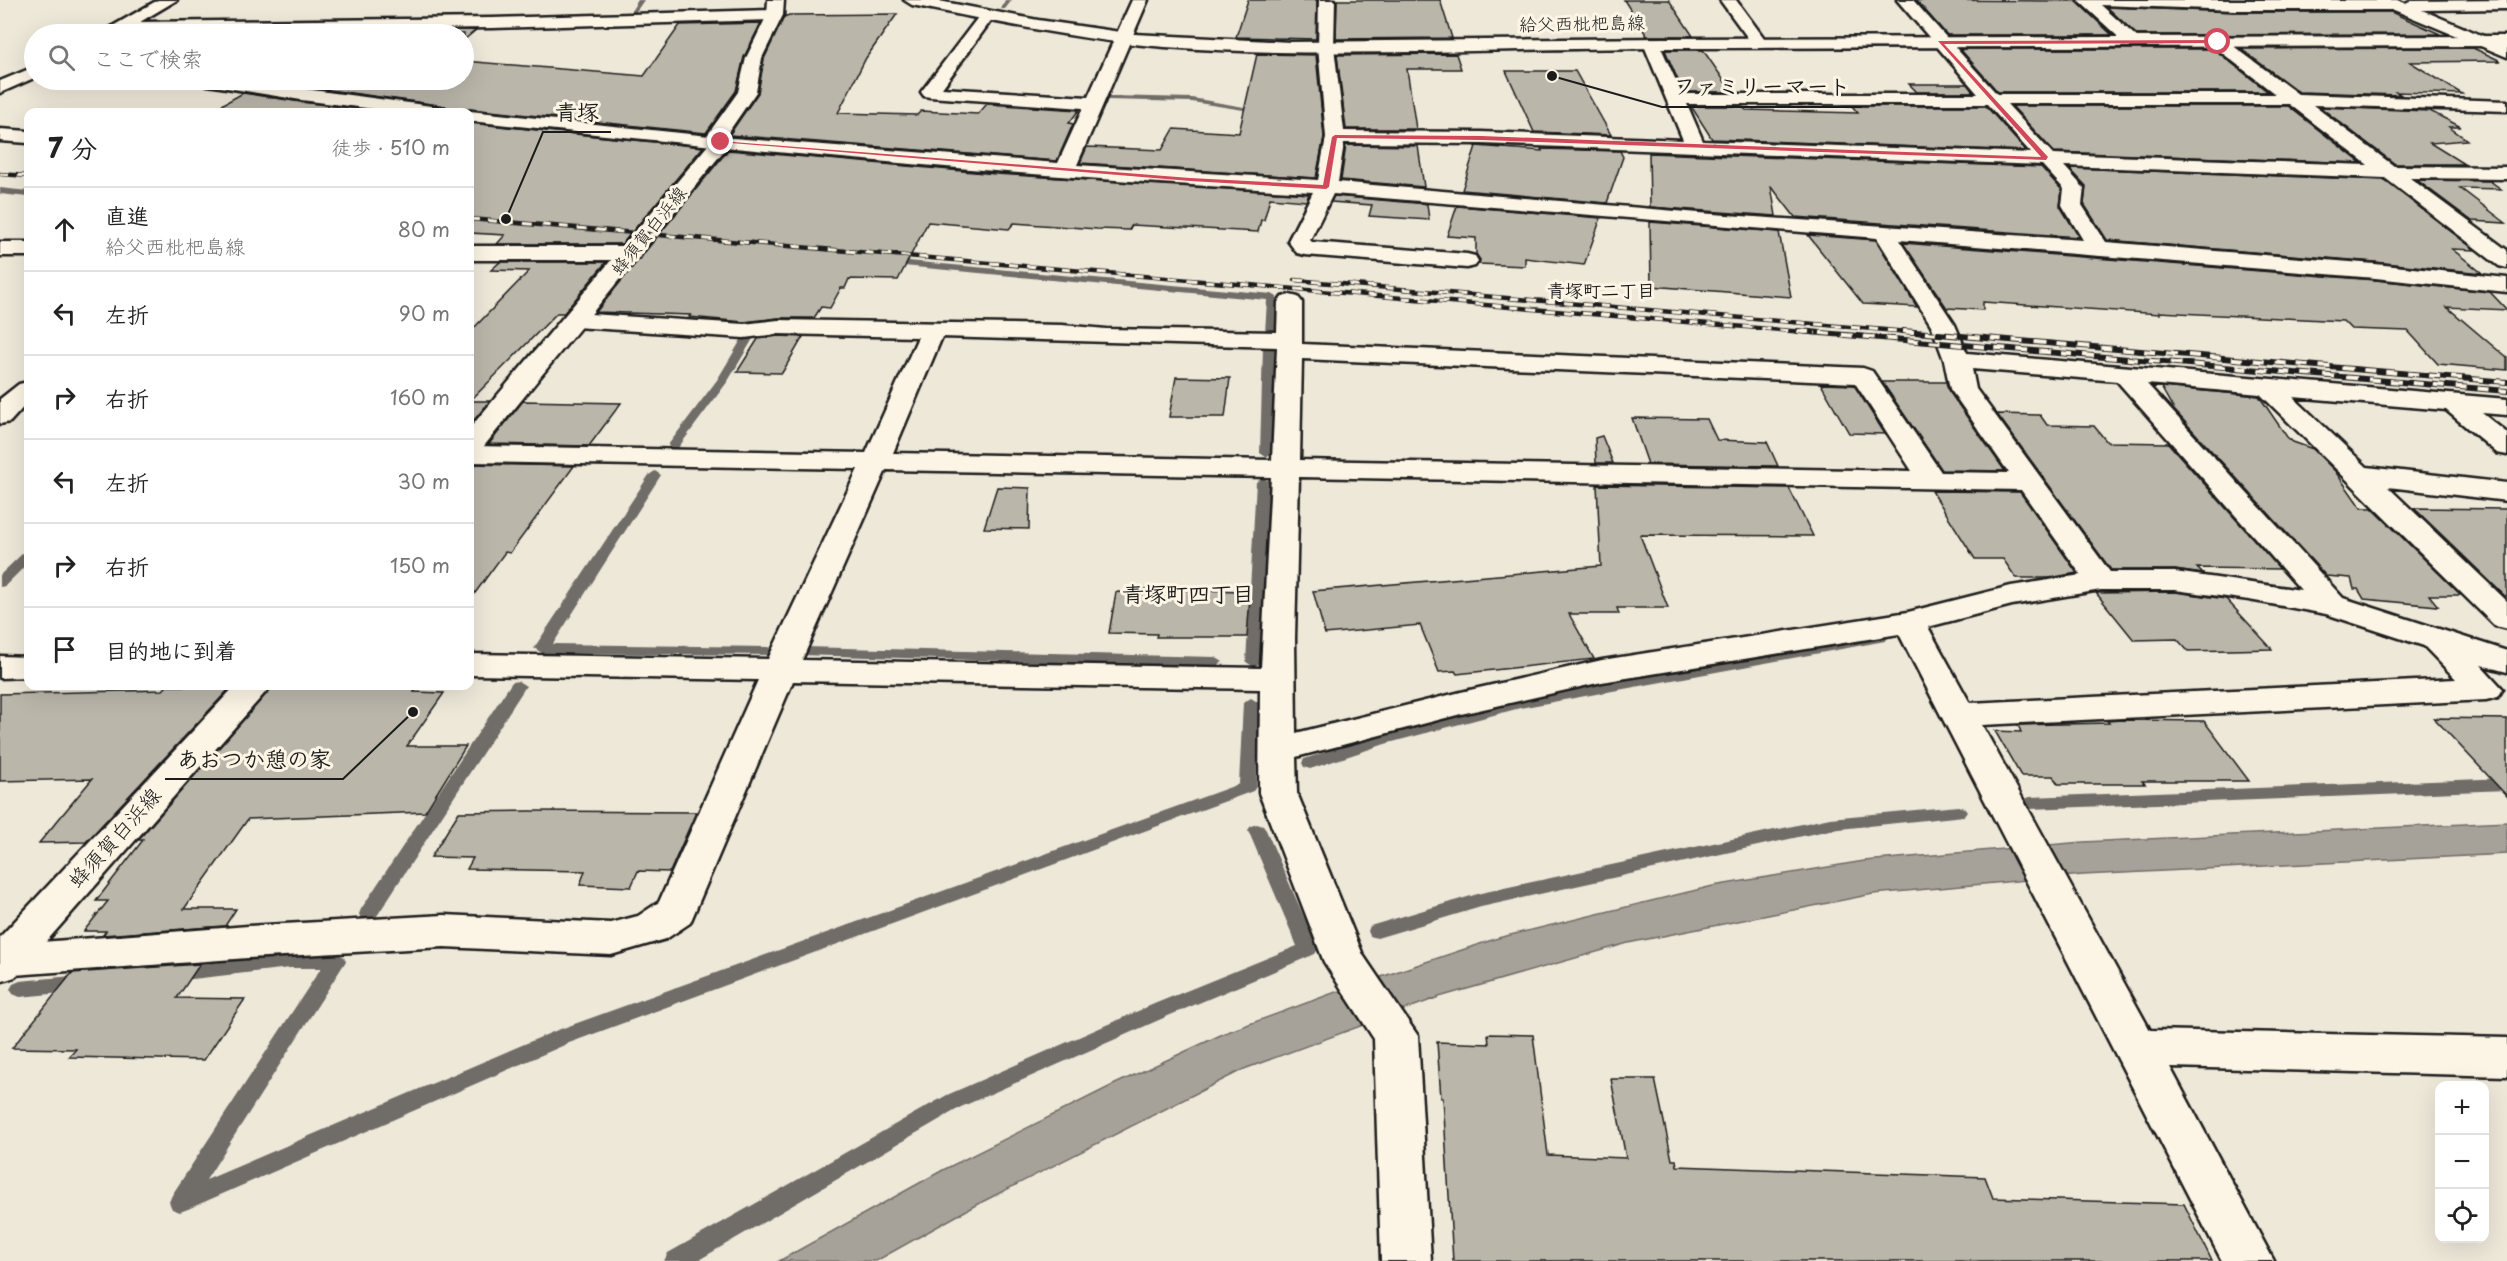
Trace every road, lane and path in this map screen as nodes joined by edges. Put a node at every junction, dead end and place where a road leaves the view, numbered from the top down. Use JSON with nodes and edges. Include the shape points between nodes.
{"nodes":[{"id":1,"x":169,"y":0,"type":"edge"},
{"id":2,"x":912,"y":0,"type":"edge"},
{"id":3,"x":1140,"y":0,"type":"edge"},
{"id":4,"x":1327,"y":0,"type":"edge"},
{"id":5,"x":1728,"y":0,"type":"edge"},
{"id":6,"x":1905,"y":0,"type":"edge"},
{"id":7,"x":2087,"y":0,"type":"edge"},
{"id":8,"x":2146,"y":1,"type":"edge"},
{"id":9,"x":2392,"y":4,"type":"edge"},
{"id":10,"x":2507,"y":4,"type":"edge"},
{"id":11,"x":776,"y":7,"type":"edge"},
{"id":12,"x":987,"y":15,"type":"junction"},
{"id":13,"x":125,"y":24,"type":"edge"},
{"id":14,"x":400,"y":24,"type":"edge"},
{"id":15,"x":1123,"y":38,"type":"junction"},
{"id":16,"x":2480,"y":41,"type":"junction"},
{"id":17,"x":2507,"y":41,"type":"edge"},
{"id":18,"x":1759,"y":42,"type":"junction"},
{"id":19,"x":1942,"y":42,"type":"junction"},
{"id":20,"x":2133,"y":42,"type":"junction"},
{"id":21,"x":2218,"y":42,"type":"junction"},
{"id":22,"x":1651,"y":43,"type":"junction"},
{"id":23,"x":1326,"y":47,"type":"junction"},
{"id":24,"x":2507,"y":52,"type":"edge"},
{"id":25,"x":12,"y":66,"type":"dead end"},
{"id":26,"x":24,"y":66,"type":"edge"},
{"id":27,"x":24,"y":77,"type":"edge"},
{"id":28,"x":0,"y":88,"type":"edge"},
{"id":29,"x":272,"y":90,"type":"edge"},
{"id":30,"x":1676,"y":99,"type":"junction"},
{"id":31,"x":1993,"y":99,"type":"junction"},
{"id":32,"x":2294,"y":99,"type":"junction"},
{"id":33,"x":1094,"y":103,"type":"junction"},
{"id":34,"x":2507,"y":106,"type":"edge"},
{"id":35,"x":404,"y":108,"type":"edge"},
{"id":36,"x":474,"y":116,"type":"edge"},
{"id":37,"x":0,"y":135,"type":"edge"},
{"id":38,"x":1335,"y":137,"type":"junction"},
{"id":39,"x":24,"y":138,"type":"edge"},
{"id":40,"x":717,"y":142,"type":"junction"},
{"id":41,"x":1696,"y":147,"type":"junction"},
{"id":42,"x":2046,"y":159,"type":"junction"},
{"id":43,"x":1065,"y":170,"type":"junction"},
{"id":44,"x":2390,"y":172,"type":"junction"},
{"id":45,"x":2507,"y":173,"type":"edge"},
{"id":46,"x":1326,"y":187,"type":"junction"},
{"id":47,"x":1884,"y":233,"type":"junction"},
{"id":48,"x":2099,"y":248,"type":"junction"},
{"id":49,"x":0,"y":249,"type":"edge"},
{"id":50,"x":24,"y":249,"type":"edge"},
{"id":51,"x":474,"y":253,"type":"edge"},
{"id":52,"x":631,"y":253,"type":"junction"},
{"id":53,"x":1467,"y":261,"type":"dead end"},
{"id":54,"x":2507,"y":261,"type":"edge"},
{"id":55,"x":2507,"y":285,"type":"edge"},
{"id":56,"x":1290,"y":302,"type":"dead end"},
{"id":57,"x":575,"y":320,"type":"junction"},
{"id":58,"x":933,"y":330,"type":"junction"},
{"id":59,"x":1290,"y":345,"type":"junction"},
{"id":60,"x":1957,"y":360,"type":"junction"},
{"id":61,"x":2124,"y":374,"type":"junction"},
{"id":62,"x":2268,"y":387,"type":"junction"},
{"id":63,"x":24,"y":393,"type":"edge"},
{"id":64,"x":2454,"y":403,"type":"junction"},
{"id":65,"x":2507,"y":408,"type":"edge"},
{"id":66,"x":0,"y":416,"type":"edge"},
{"id":67,"x":474,"y":441,"type":"edge"},
{"id":68,"x":2507,"y":447,"type":"edge"},
{"id":69,"x":474,"y":454,"type":"edge"},
{"id":70,"x":876,"y":461,"type":"junction"},
{"id":71,"x":1287,"y":468,"type":"junction"},
{"id":72,"x":2359,"y":475,"type":"junction"},
{"id":73,"x":1932,"y":480,"type":"junction"},
{"id":74,"x":2029,"y":482,"type":"junction"},
{"id":75,"x":2507,"y":492,"type":"edge"},
{"id":76,"x":2101,"y":581,"type":"junction"},
{"id":77,"x":2332,"y":605,"type":"junction"},
{"id":78,"x":2507,"y":619,"type":"edge"},
{"id":79,"x":1909,"y":622,"type":"junction"},
{"id":80,"x":2507,"y":631,"type":"edge"},
{"id":81,"x":2434,"y":638,"type":"junction"},
{"id":82,"x":2493,"y":657,"type":"edge"},
{"id":83,"x":474,"y":664,"type":"edge"},
{"id":84,"x":0,"y":667,"type":"edge"},
{"id":85,"x":24,"y":667,"type":"edge"},
{"id":86,"x":780,"y":670,"type":"junction"},
{"id":87,"x":1277,"y":679,"type":"junction"},
{"id":88,"x":250,"y":690,"type":"edge"},
{"id":89,"x":1960,"y":715,"type":"junction"},
{"id":90,"x":1278,"y":750,"type":"junction"},
{"id":91,"x":2,"y":963,"type":"edge"},
{"id":92,"x":2137,"y":1048,"type":"junction"},
{"id":93,"x":2507,"y":1058,"type":"edge"},
{"id":94,"x":1406,"y":1261,"type":"edge"},
{"id":95,"x":2249,"y":1261,"type":"edge"}],
"edges":[{"from":1,"to":13,"type":"street"},
{"from":2,"to":12,"type":"street","name":"給父西枇杷島線"},
{"from":3,"to":15,"type":"street"},
{"from":4,"to":23,"type":"street"},
{"from":5,"to":18,"type":"street"},
{"from":6,"to":19,"type":"street"},
{"from":7,"to":8,"type":"street"},
{"from":7,"to":20,"type":"street"},
{"from":8,"to":9,"type":"street"},
{"from":9,"to":10,"type":"street"},
{"from":9,"to":16,"type":"street"},
{"from":11,"to":14,"type":"street","via":[[493,23]]},
{"from":11,"to":40,"type":"street","name":"蜂須賀白浜線","via":[[754,58],[747,92]]},
{"from":12,"to":15,"type":"street","name":"給父西枇杷島線"},
{"from":12,"to":33,"type":"street","via":[[930,92]]},
{"from":15,"to":23,"type":"street","name":"給父西枇杷島線"},
{"from":15,"to":33,"type":"street"},
{"from":16,"to":17,"type":"street","name":"給父西枇杷島線"},
{"from":16,"to":21,"type":"street","name":"給父西枇杷島線"},
{"from":16,"to":24,"type":"street"},
{"from":18,"to":19,"type":"street","name":"給父西枇杷島線"},
{"from":18,"to":22,"type":"street","name":"給父西枇杷島線"},
{"from":19,"to":20,"type":"street","name":"給父西枇杷島線"},
{"from":19,"to":31,"type":"street"},
{"from":20,"to":21,"type":"street","name":"給父西枇杷島線"},
{"from":21,"to":32,"type":"street"},
{"from":22,"to":23,"type":"street","name":"給父西枇杷島線"},
{"from":22,"to":30,"type":"street"},
{"from":23,"to":38,"type":"street"},
{"from":25,"to":26,"type":"street"},
{"from":27,"to":28,"type":"street"},
{"from":29,"to":35,"type":"street"},
{"from":30,"to":31,"type":"street"},
{"from":30,"to":41,"type":"street"},
{"from":31,"to":32,"type":"street"},
{"from":31,"to":42,"type":"street"},
{"from":32,"to":34,"type":"street"},
{"from":32,"to":44,"type":"street"},
{"from":33,"to":43,"type":"street"},
{"from":36,"to":40,"type":"street"},
{"from":37,"to":39,"type":"street"},
{"from":38,"to":41,"type":"street","via":[[1481,138]]},
{"from":38,"to":46,"type":"street"},
{"from":40,"to":43,"type":"street"},
{"from":40,"to":52,"type":"street","name":"蜂須賀白浜線"},
{"from":41,"to":42,"type":"street"},
{"from":42,"to":44,"type":"street"},
{"from":42,"to":48,"type":"street","via":[[2074,188],[2072,205]]},
{"from":43,"to":46,"type":"street"},
{"from":44,"to":45,"type":"street"},
{"from":44,"to":54,"type":"street"},
{"from":46,"to":47,"type":"street"},
{"from":46,"to":53,"type":"street","via":[[1299,241],[1305,248]]},
{"from":47,"to":48,"type":"street"},
{"from":47,"to":60,"type":"street","via":[[1943,325]]},
{"from":48,"to":55,"type":"street"},
{"from":49,"to":50,"type":"street"},
{"from":51,"to":52,"type":"street"},
{"from":52,"to":57,"type":"street","name":"蜂須賀白浜線"},
{"from":56,"to":59,"type":"street"},
{"from":57,"to":58,"type":"street","via":[[744,331],[778,327]]},
{"from":57,"to":67,"type":"street","name":"蜂須賀白浜線"},
{"from":58,"to":59,"type":"street"},
{"from":58,"to":70,"type":"street"},
{"from":59,"to":71,"type":"street"},
{"from":59,"to":73,"type":"street","via":[[1863,376]]},
{"from":60,"to":61,"type":"street"},
{"from":60,"to":74,"type":"street","via":[[1963,389]]},
{"from":61,"to":62,"type":"street"},
{"from":61,"to":77,"type":"street"},
{"from":62,"to":64,"type":"street"},
{"from":62,"to":72,"type":"street"},
{"from":63,"to":66,"type":"street"},
{"from":64,"to":65,"type":"street"},
{"from":64,"to":68,"type":"street"},
{"from":69,"to":70,"type":"street"},
{"from":70,"to":71,"type":"street"},
{"from":70,"to":86,"type":"street"},
{"from":71,"to":73,"type":"street"},
{"from":71,"to":87,"type":"street"},
{"from":72,"to":75,"type":"street"},
{"from":72,"to":78,"type":"street"},
{"from":73,"to":74,"type":"street"},
{"from":74,"to":76,"type":"street"},
{"from":76,"to":77,"type":"street","via":[[2175,581]]},
{"from":76,"to":79,"type":"street","via":[[2011,596]]},
{"from":77,"to":81,"type":"street"},
{"from":79,"to":89,"type":"street"},
{"from":79,"to":90,"type":"street","via":[[1602,671]]},
{"from":80,"to":82,"type":"street"},
{"from":81,"to":82,"type":"street"},
{"from":81,"to":89,"type":"street","via":[[2486,689]]},
{"from":83,"to":86,"type":"street"},
{"from":84,"to":85,"type":"street"},
{"from":86,"to":87,"type":"street"},
{"from":86,"to":91,"type":"street","via":[[675,912],[651,928],[611,939],[444,931],[248,942]]},
{"from":87,"to":90,"type":"street"},
{"from":88,"to":91,"type":"street","name":"蜂須賀白浜線"},
{"from":89,"to":92,"type":"street"},
{"from":90,"to":94,"type":"street","via":[[1278,793],[1345,962],[1396,1036]]},
{"from":92,"to":93,"type":"street"},
{"from":92,"to":95,"type":"street"}]}
